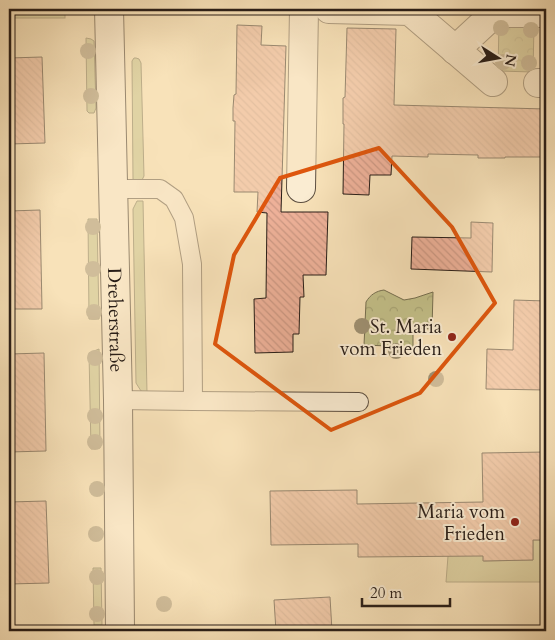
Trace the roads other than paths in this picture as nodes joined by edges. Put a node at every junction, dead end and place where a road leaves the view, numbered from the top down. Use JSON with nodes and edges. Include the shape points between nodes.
{"nodes":[{"id":1,"x":109,"y":9,"type":"edge"},
{"id":2,"x":304,"y":9,"type":"edge"},
{"id":3,"x":329,"y":9,"type":"edge"},
{"id":4,"x":540,"y":12,"type":"dead end"},
{"id":5,"x":455,"y":50,"type":"junction"},
{"id":6,"x":493,"y":82,"type":"dead end"},
{"id":7,"x":300,"y":188,"type":"dead end"},
{"id":8,"x":113,"y":189,"type":"junction"},
{"id":9,"x":118,"y":400,"type":"junction"},
{"id":10,"x":193,"y":401,"type":"junction"},
{"id":11,"x":359,"y":402,"type":"dead end"},
{"id":12,"x":120,"y":631,"type":"edge"}],
"edges":[{"from":1,"to":8,"type":"main road","name":"Dreherstraße"},
{"from":2,"to":7,"type":"main road"},
{"from":3,"to":5,"type":"main road","via":[[410,11]]},
{"from":4,"to":5,"type":"main road","via":[[495,13]]},
{"from":5,"to":6,"type":"main road"},
{"from":8,"to":9,"type":"main road","name":"Dreherstraße"},
{"from":8,"to":10,"type":"lane","via":[[160,189],[174,200],[184,218],[192,264]]},
{"from":9,"to":10,"type":"lane"},
{"from":9,"to":12,"type":"main road","name":"Dreherstraße"},
{"from":10,"to":11,"type":"lane"}]}
